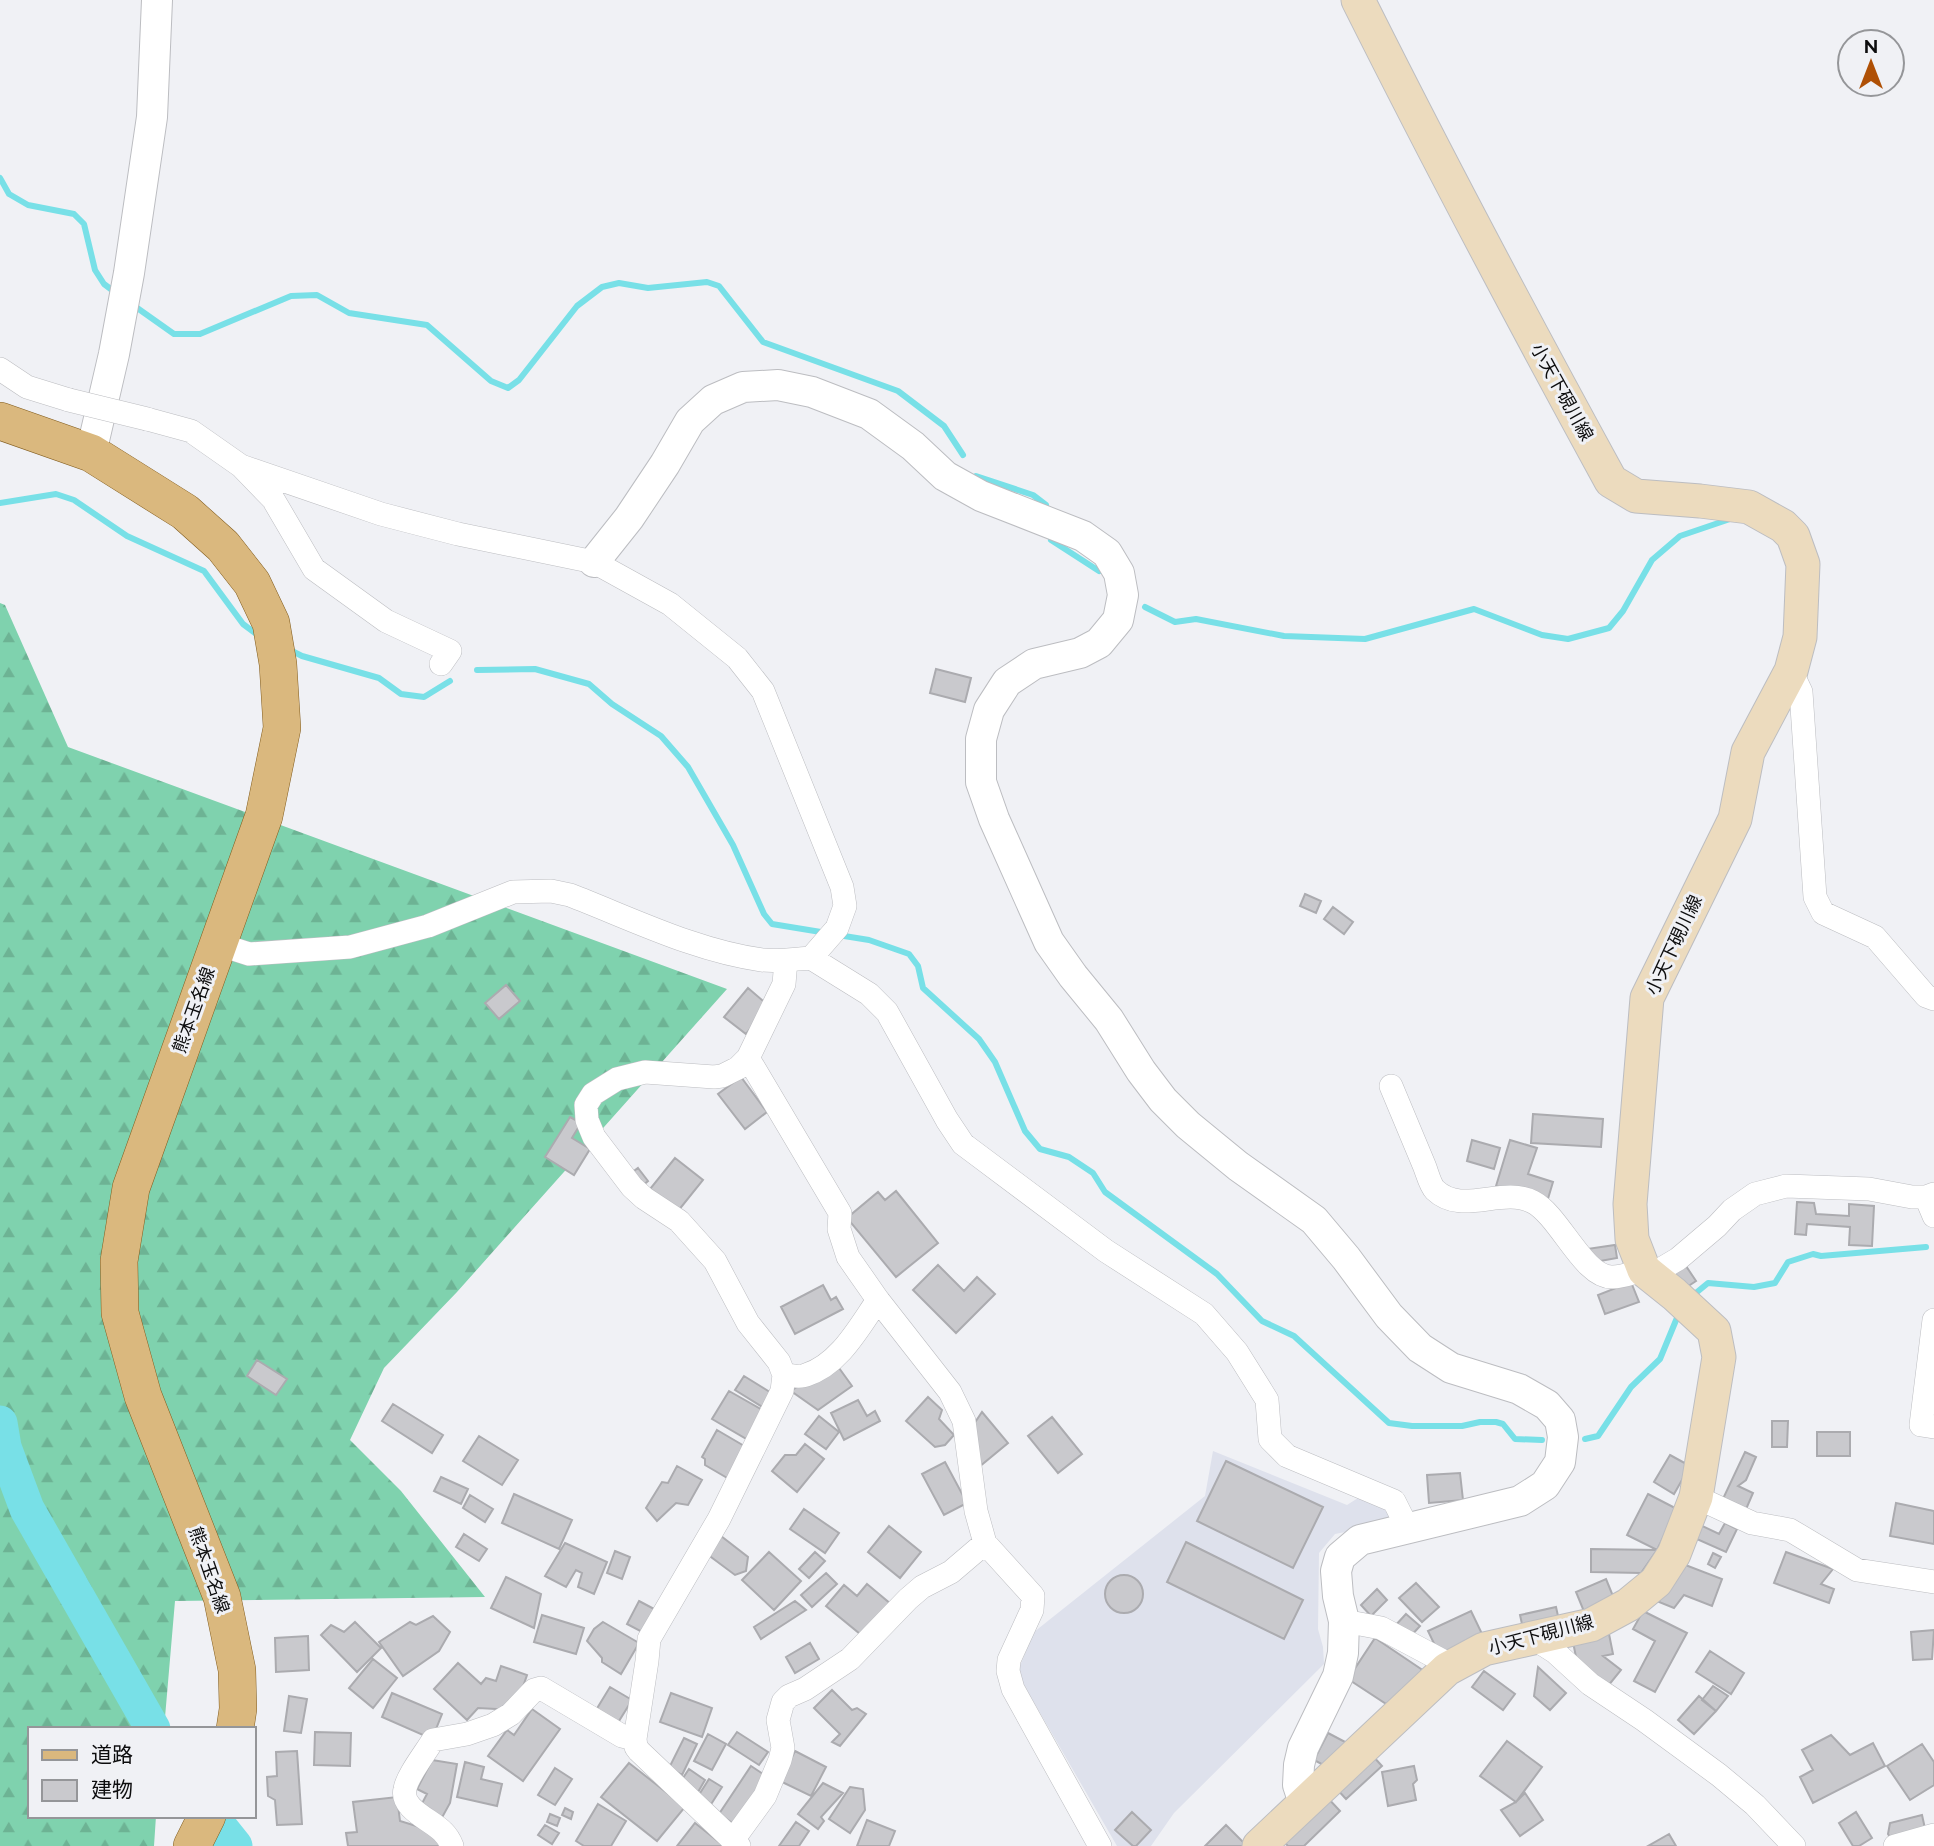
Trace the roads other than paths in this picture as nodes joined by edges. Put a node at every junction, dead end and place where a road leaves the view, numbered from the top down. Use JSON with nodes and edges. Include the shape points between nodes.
{"nodes":[{"id":1,"x":157,"y":0,"type":"edge"},
{"id":2,"x":1358,"y":0,"type":"edge"},
{"id":3,"x":0,"y":369,"type":"edge"},
{"id":4,"x":0,"y":421,"type":"edge"},
{"id":5,"x":90,"y":453,"type":"junction"},
{"id":6,"x":241,"y":466,"type":"junction"},
{"id":7,"x":594,"y":562,"type":"junction"},
{"id":8,"x":441,"y":664,"type":"dead end"},
{"id":9,"x":1791,"y":671,"type":"junction"},
{"id":10,"x":218,"y":944,"type":"junction"},
{"id":11,"x":811,"y":958,"type":"junction"},
{"id":12,"x":786,"y":960,"type":"junction"},
{"id":13,"x":1934,"y":999,"type":"edge"},
{"id":14,"x":748,"y":1058,"type":"junction"},
{"id":15,"x":1391,"y":1086,"type":"dead end"},
{"id":16,"x":1931,"y":1203,"type":"edge"},
{"id":17,"x":1647,"y":1273,"type":"junction"},
{"id":18,"x":878,"y":1300,"type":"junction"},
{"id":19,"x":1934,"y":1320,"type":"edge"},
{"id":20,"x":784,"y":1375,"type":"junction"},
{"id":21,"x":1934,"y":1427,"type":"edge"},
{"id":22,"x":1696,"y":1497,"type":"junction"},
{"id":23,"x":1407,"y":1527,"type":"junction"},
{"id":24,"x":985,"y":1543,"type":"junction"},
{"id":25,"x":1934,"y":1582,"type":"edge"},
{"id":26,"x":1345,"y":1621,"type":"junction"},
{"id":27,"x":1533,"y":1638,"type":"junction"},
{"id":28,"x":1447,"y":1669,"type":"junction"},
{"id":29,"x":235,"y":1727,"type":"edge"},
{"id":30,"x":635,"y":1739,"type":"junction"},
{"id":31,"x":1304,"y":1803,"type":"junction"},
{"id":32,"x":206,"y":1818,"type":"edge"},
{"id":33,"x":1934,"y":1835,"type":"edge"},
{"id":34,"x":736,"y":1843,"type":"edge"},
{"id":35,"x":192,"y":1846,"type":"edge"},
{"id":36,"x":452,"y":1846,"type":"edge"},
{"id":37,"x":1100,"y":1846,"type":"edge"},
{"id":38,"x":1259,"y":1846,"type":"edge"},
{"id":39,"x":1794,"y":1846,"type":"edge"},
{"id":40,"x":1895,"y":1846,"type":"edge"}],
"edges":[{"from":1,"to":5,"type":"street","via":[[152,117],[129,273]]},
{"from":2,"to":9,"type":"main road","name":"小天下硯川線","via":[[1508,293],[1611,481],[1636,496],[1749,507],[1793,536],[1802,564],[1800,637]]},
{"from":3,"to":6,"type":"street","bridge":true,"via":[[27,387],[191,431]]},
{"from":4,"to":5,"type":"main road","name":"熊本玉名線"},
{"from":5,"to":10,"type":"main road","name":"熊本玉名線","via":[[185,512],[223,546],[252,583],[271,622],[282,728],[264,816]]},
{"from":6,"to":7,"type":"street","via":[[381,514]]},
{"from":6,"to":8,"type":"street","via":[[273,499],[314,569],[386,621],[450,651]]},
{"from":7,"to":11,"type":"street","via":[[670,604],[737,658],[763,691],[842,887],[845,906],[833,934]]},
{"from":7,"to":23,"type":"street","via":[[636,507],[690,421],[713,400],[743,387],[778,385],[812,392],[869,414],[945,476],[981,496],[1083,536],[1107,553],[1119,573],[1123,596],[1118,620],[1099,643],[1080,653],[1034,664],[1007,682],[989,710],[981,739],[981,782],[1049,942],[1163,1100],[1238,1166],[1314,1220],[1420,1349],[1451,1368],[1519,1389],[1547,1405],[1560,1420],[1560,1462],[1545,1485],[1520,1501]]},
{"from":9,"to":13,"type":"street","via":[[1801,692],[1815,897],[1824,914],[1875,937],[1926,996]]},
{"from":9,"to":17,"type":"main road","name":"小天下硯川線","via":[[1748,752],[1735,818],[1647,998],[1630,1204],[1632,1238]]},
{"from":10,"to":12,"type":"street","via":[[249,954],[350,947],[428,926],[513,891],[551,891],[701,946],[763,960]]},
{"from":10,"to":29,"type":"main road","name":"熊本玉名線","via":[[131,1188],[118,1261],[120,1313],[143,1396],[222,1597],[237,1670]]},
{"from":11,"to":12,"type":"street"},
{"from":11,"to":23,"type":"street","via":[[869,994],[887,1012],[963,1144],[1106,1251],[1204,1314],[1237,1352],[1267,1400],[1270,1439],[1287,1455],[1395,1501]]},
{"from":12,"to":14,"type":"street","via":[[784,984]]},
{"from":14,"to":18,"type":"street","via":[[840,1213],[839,1229],[848,1257]]},
{"from":14,"to":20,"type":"street","via":[[722,1076],[645,1072],[617,1079],[593,1094],[586,1105],[587,1120],[594,1137],[632,1187],[679,1221],[715,1261],[748,1323]]},
{"from":15,"to":17,"type":"street","via":[[1434,1189],[1453,1200],[1511,1195],[1534,1202],[1555,1220],[1592,1269],[1614,1278]]},
{"from":16,"to":17,"type":"street","via":[[1870,1189],[1786,1186],[1755,1194],[1678,1259]]},
{"from":17,"to":22,"type":"main road","name":"小天下硯川線","via":[[1714,1331],[1719,1357]]},
{"from":18,"to":20,"type":"street","via":[[845,1347],[825,1365],[804,1377]]},
{"from":18,"to":24,"type":"street","via":[[950,1392],[964,1422]]},
{"from":19,"to":21,"type":"street","via":[[1921,1425]]},
{"from":20,"to":30,"type":"street","via":[[782,1391],[719,1519],[649,1639]]},
{"from":22,"to":25,"type":"street","via":[[1752,1523],[1790,1530],[1857,1570]]},
{"from":22,"to":27,"type":"main road","name":"小天下硯川線","via":[[1674,1554],[1656,1582],[1628,1605],[1591,1625]]},
{"from":23,"to":26,"type":"street","via":[[1360,1540],[1340,1557],[1336,1571]]},
{"from":24,"to":34,"type":"street","via":[[951,1572],[922,1587],[850,1658],[783,1702],[778,1720],[783,1748],[780,1760],[765,1796]]},
{"from":24,"to":37,"type":"street","via":[[1033,1596],[1008,1671],[1013,1689]]},
{"from":26,"to":28,"type":"street","via":[[1381,1628],[1441,1660]]},
{"from":26,"to":31,"type":"street","via":[[1338,1676],[1299,1765],[1298,1785]]},
{"from":27,"to":28,"type":"main road","name":"小天下硯川線","via":[[1484,1649]]},
{"from":27,"to":39,"type":"street","via":[[1719,1776]]},
{"from":28,"to":31,"type":"main road","name":"小天下硯川線"},
{"from":30,"to":34,"type":"street","via":[[639,1751]]},
{"from":30,"to":36,"type":"street","via":[[622,1736],[541,1688],[494,1726],[433,1740],[405,1786],[405,1797]]},
{"from":31,"to":38,"type":"main road","name":"小天下硯川線"},
{"from":32,"to":35,"type":"main road"},
{"from":33,"to":40,"type":"street"}]}
